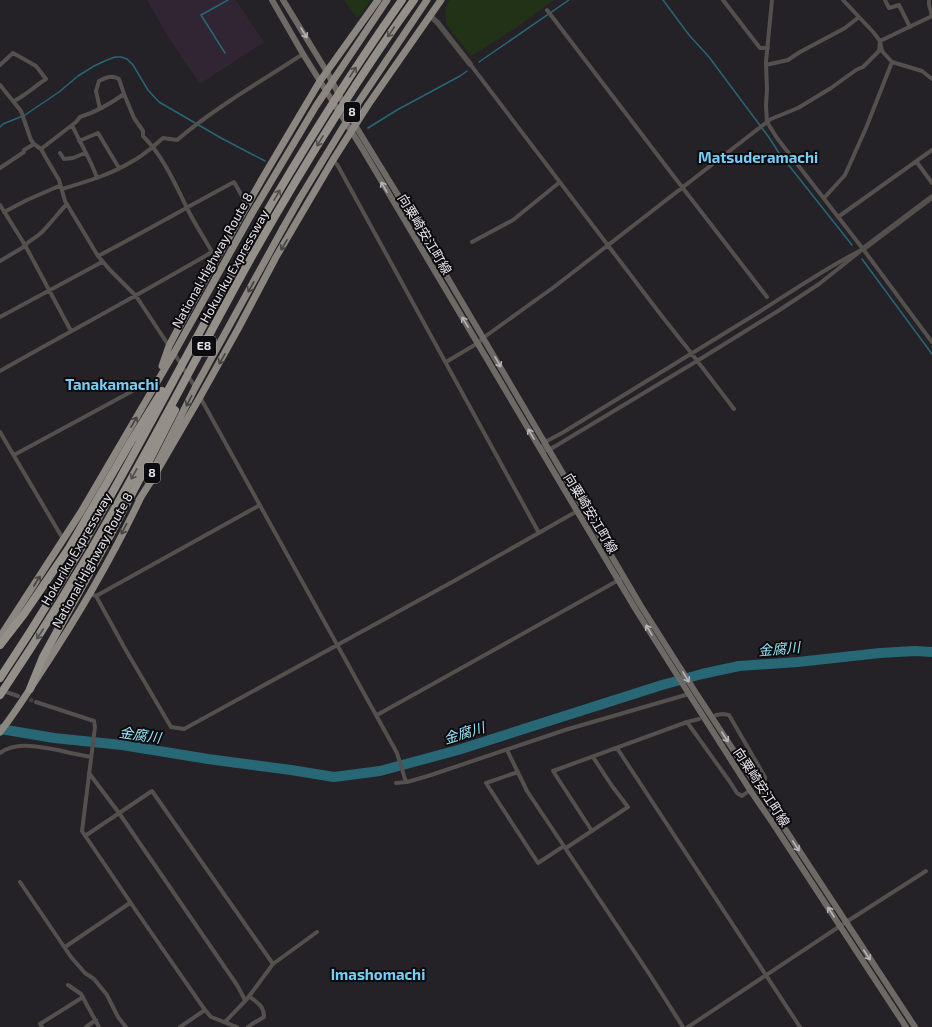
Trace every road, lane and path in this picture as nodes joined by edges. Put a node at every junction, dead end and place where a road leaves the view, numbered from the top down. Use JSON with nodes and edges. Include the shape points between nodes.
{"nodes":[{"id":1,"x":272,"y":0,"type":"edge"},
{"id":2,"x":283,"y":0,"type":"edge"},
{"id":3,"x":378,"y":0,"type":"edge"},
{"id":4,"x":387,"y":0,"type":"edge"},
{"id":5,"x":402,"y":0,"type":"edge"},
{"id":6,"x":414,"y":0,"type":"edge"},
{"id":7,"x":427,"y":0,"type":"edge"},
{"id":8,"x":441,"y":0,"type":"edge"},
{"id":9,"x":723,"y":0,"type":"edge"},
{"id":10,"x":772,"y":0,"type":"edge"},
{"id":11,"x":843,"y":0,"type":"edge"},
{"id":12,"x":885,"y":0,"type":"edge"},
{"id":13,"x":929,"y":0,"type":"edge"},
{"id":14,"x":549,"y":12,"type":"dead end"},
{"id":15,"x":430,"y":16,"type":"junction"},
{"id":16,"x":932,"y":16,"type":"edge"},
{"id":17,"x":859,"y":17,"type":"junction"},
{"id":18,"x":910,"y":27,"type":"junction"},
{"id":19,"x":880,"y":41,"type":"junction"},
{"id":20,"x":768,"y":48,"type":"junction"},
{"id":21,"x":303,"y":54,"type":"junction"},
{"id":22,"x":892,"y":62,"type":"junction"},
{"id":23,"x":470,"y":64,"type":"joint"},
{"id":24,"x":0,"y":65,"type":"edge"},
{"id":25,"x":766,"y":65,"type":"junction"},
{"id":26,"x":327,"y":72,"type":"junction"},
{"id":27,"x":932,"y":79,"type":"edge"},
{"id":28,"x":320,"y":81,"type":"junction"},
{"id":29,"x":0,"y":85,"type":"edge"},
{"id":30,"x":124,"y":94,"type":"junction"},
{"id":31,"x":14,"y":101,"type":"junction"},
{"id":32,"x":100,"y":110,"type":"junction"},
{"id":33,"x":765,"y":123,"type":"junction"},
{"id":34,"x":72,"y":125,"type":"junction"},
{"id":35,"x":353,"y":129,"type":"junction"},
{"id":36,"x":79,"y":141,"type":"junction"},
{"id":37,"x":34,"y":144,"type":"junction"},
{"id":38,"x":153,"y":146,"type":"junction"},
{"id":39,"x":41,"y":149,"type":"junction"},
{"id":40,"x":932,"y":150,"type":"edge"},
{"id":41,"x":60,"y":153,"type":"dead end"},
{"id":42,"x":85,"y":153,"type":"junction"},
{"id":43,"x":333,"y":160,"type":"junction"},
{"id":44,"x":916,"y":161,"type":"junction"},
{"id":45,"x":0,"y":168,"type":"edge"},
{"id":46,"x":119,"y":168,"type":"junction"},
{"id":47,"x":97,"y":178,"type":"junction"},
{"id":48,"x":560,"y":182,"type":"junction"},
{"id":49,"x":932,"y":183,"type":"edge"},
{"id":50,"x":682,"y":188,"type":"junction"},
{"id":51,"x":62,"y":189,"type":"junction"},
{"id":52,"x":932,"y":197,"type":"edge"},
{"id":53,"x":824,"y":198,"type":"junction"},
{"id":54,"x":67,"y":204,"type":"junction"},
{"id":55,"x":0,"y":205,"type":"edge"},
{"id":56,"x":247,"y":205,"type":"junction"},
{"id":57,"x":187,"y":207,"type":"junction"},
{"id":58,"x":4,"y":212,"type":"junction"},
{"id":59,"x":838,"y":217,"type":"junction"},
{"id":60,"x":472,"y":242,"type":"dead end"},
{"id":61,"x":25,"y":245,"type":"junction"},
{"id":62,"x":608,"y":245,"type":"junction"},
{"id":63,"x":863,"y":249,"type":"junction"},
{"id":64,"x":216,"y":253,"type":"junction"},
{"id":65,"x":98,"y":256,"type":"junction"},
{"id":66,"x":0,"y":261,"type":"edge"},
{"id":67,"x":102,"y":262,"type":"junction"},
{"id":68,"x":49,"y":290,"type":"junction"},
{"id":69,"x":222,"y":291,"type":"junction"},
{"id":70,"x":136,"y":296,"type":"junction"},
{"id":71,"x":767,"y":297,"type":"dead end"},
{"id":72,"x":0,"y":317,"type":"edge"},
{"id":73,"x":216,"y":322,"type":"junction"},
{"id":74,"x":71,"y":330,"type":"junction"},
{"id":75,"x":483,"y":338,"type":"junction"},
{"id":76,"x":932,"y":342,"type":"edge"},
{"id":77,"x":478,"y":343,"type":"junction"},
{"id":78,"x":169,"y":346,"type":"junction"},
{"id":79,"x":174,"y":353,"type":"junction"},
{"id":80,"x":692,"y":354,"type":"junction"},
{"id":81,"x":697,"y":361,"type":"junction"},
{"id":82,"x":446,"y":362,"type":"junction"},
{"id":83,"x":0,"y":371,"type":"edge"},
{"id":84,"x":156,"y":383,"type":"junction"},
{"id":85,"x":195,"y":388,"type":"junction"},
{"id":86,"x":200,"y":397,"type":"junction"},
{"id":87,"x":734,"y":409,"type":"dead end"},
{"id":88,"x":0,"y":432,"type":"edge"},
{"id":89,"x":545,"y":442,"type":"junction"},
{"id":90,"x":540,"y":450,"type":"junction"},
{"id":91,"x":549,"y":450,"type":"junction"},
{"id":92,"x":14,"y":455,"type":"junction"},
{"id":93,"x":139,"y":500,"type":"junction"},
{"id":94,"x":260,"y":505,"type":"junction"},
{"id":95,"x":583,"y":507,"type":"junction"},
{"id":96,"x":577,"y":511,"type":"junction"},
{"id":97,"x":539,"y":533,"type":"junction"},
{"id":98,"x":64,"y":540,"type":"junction"},
{"id":99,"x":621,"y":578,"type":"junction"},
{"id":100,"x":93,"y":595,"type":"junction"},
{"id":101,"x":0,"y":637,"type":"edge"},
{"id":102,"x":0,"y":645,"type":"edge"},
{"id":103,"x":338,"y":645,"type":"junction"},
{"id":104,"x":0,"y":678,"type":"edge"},
{"id":105,"x":30,"y":689,"type":"junction"},
{"id":106,"x":0,"y":690,"type":"edge"},
{"id":107,"x":689,"y":694,"type":"junction"},
{"id":108,"x":0,"y":695,"type":"edge"},
{"id":109,"x":18,"y":696,"type":"tunnel mouth"},
{"id":110,"x":36,"y":702,"type":"tunnel mouth"},
{"id":111,"x":376,"y":715,"type":"junction"},
{"id":112,"x":716,"y":715,"type":"dead end"},
{"id":113,"x":699,"y":719,"type":"dead end"},
{"id":114,"x":687,"y":722,"type":"junction"},
{"id":115,"x":0,"y":732,"type":"edge"},
{"id":116,"x":617,"y":748,"type":"junction"},
{"id":117,"x":507,"y":750,"type":"junction"},
{"id":118,"x":0,"y":753,"type":"edge"},
{"id":119,"x":91,"y":756,"type":"junction"},
{"id":120,"x":593,"y":757,"type":"junction"},
{"id":121,"x":518,"y":772,"type":"junction"},
{"id":122,"x":89,"y":773,"type":"junction"},
{"id":123,"x":406,"y":780,"type":"junction"},
{"id":124,"x":396,"y":783,"type":"dead end"},
{"id":125,"x":756,"y":786,"type":"junction"},
{"id":126,"x":750,"y":790,"type":"junction"},
{"id":127,"x":119,"y":814,"type":"junction"},
{"id":128,"x":592,"y":831,"type":"junction"},
{"id":129,"x":85,"y":836,"type":"junction"},
{"id":130,"x":565,"y":847,"type":"junction"},
{"id":131,"x":926,"y":871,"type":"dead end"},
{"id":132,"x":20,"y":882,"type":"dead end"},
{"id":133,"x":130,"y":902,"type":"junction"},
{"id":134,"x":846,"y":923,"type":"junction"},
{"id":135,"x":840,"y":926,"type":"junction"},
{"id":136,"x":317,"y":932,"type":"dead end"},
{"id":137,"x":65,"y":947,"type":"junction"},
{"id":138,"x":273,"y":964,"type":"junction"},
{"id":139,"x":766,"y":976,"type":"junction"},
{"id":140,"x":68,"y":985,"type":"dead end"},
{"id":141,"x":83,"y":996,"type":"junction"},
{"id":142,"x":249,"y":996,"type":"junction"},
{"id":143,"x":245,"y":1000,"type":"junction"},
{"id":144,"x":205,"y":1010,"type":"junction"},
{"id":145,"x":96,"y":1020,"type":"junction"},
{"id":146,"x":225,"y":1022,"type":"junction"},
{"id":147,"x":42,"y":1027,"type":"edge"},
{"id":148,"x":86,"y":1027,"type":"edge"},
{"id":149,"x":100,"y":1027,"type":"edge"},
{"id":150,"x":126,"y":1027,"type":"edge"},
{"id":151,"x":180,"y":1027,"type":"edge"},
{"id":152,"x":237,"y":1027,"type":"edge"},
{"id":153,"x":248,"y":1027,"type":"edge"},
{"id":154,"x":683,"y":1027,"type":"edge"},
{"id":155,"x":688,"y":1027,"type":"edge"},
{"id":156,"x":800,"y":1027,"type":"edge"},
{"id":157,"x":906,"y":1027,"type":"edge"},
{"id":158,"x":915,"y":1027,"type":"edge"}],
"edges":[{"from":1,"to":21,"type":"main road","name":"向粟崎安江町線"},
{"from":2,"to":26,"type":"main road","name":"向粟崎安江町線","one_way":true},
{"from":3,"to":26,"type":"highway"},
{"from":4,"to":79,"type":"highway","name":"National Highway Route 8","bridge":true,"via":[[316,106],[251,215]]},
{"from":69,"to":5,"type":"highway","name":"Hokuriku Expressway","number":"E8","one_way":true,"bridge":true,"via":[[316,130]]},
{"from":6,"to":73,"type":"highway","name":"Hokuriku Expressway","number":"E8","one_way":true,"bridge":true,"via":[[324,135]]},
{"from":7,"to":85,"type":"highway","name":"National Highway Route 8","number":"8","one_way":true,"bridge":true,"via":[[350,116],[300,198]]},
{"from":8,"to":15,"type":"highway"},
{"from":9,"to":20,"type":"street","via":[[760,48]]},
{"from":10,"to":20,"type":"street"},
{"from":11,"to":17,"type":"street"},
{"from":12,"to":18,"type":"street","via":[[890,8],[899,5]]},
{"from":13,"to":16,"type":"street"},
{"from":14,"to":50,"type":"street"},
{"from":15,"to":23,"type":"street"},
{"from":15,"to":35,"type":"highway"},
{"from":16,"to":18,"type":"street"},
{"from":17,"to":19,"type":"street"},
{"from":17,"to":25,"type":"street","via":[[845,28],[788,60]]},
{"from":18,"to":19,"type":"street"},
{"from":19,"to":22,"type":"street","via":[[882,51]]},
{"from":19,"to":33,"type":"street","via":[[879,51],[863,67],[798,108]]},
{"from":20,"to":25,"type":"street"},
{"from":21,"to":28,"type":"main road","name":"向粟崎安江町線"},
{"from":21,"to":38,"type":"street","via":[[214,111],[178,140],[163,138]]},
{"from":22,"to":27,"type":"street","via":[[922,71]]},
{"from":22,"to":53,"type":"street","via":[[845,175]]},
{"from":23,"to":48,"type":"street"},
{"from":24,"to":31,"type":"street","via":[[13,53],[36,66],[46,79]]},
{"from":25,"to":33,"type":"street"},
{"from":26,"to":28,"type":"highway"},
{"from":26,"to":35,"type":"main road","name":"向粟崎安江町線"},
{"from":28,"to":35,"type":"main road","name":"向粟崎安江町線"},
{"from":28,"to":56,"type":"highway"},
{"from":29,"to":31,"type":"street"},
{"from":30,"to":32,"type":"street"},
{"from":30,"to":32,"type":"street","via":[[119,79],[108,77],[99,81],[96,91]]},
{"from":30,"to":38,"type":"street","via":[[134,118],[143,131],[143,136]]},
{"from":31,"to":37,"type":"street","via":[[23,114]]},
{"from":32,"to":34,"type":"street","via":[[80,117]]},
{"from":33,"to":50,"type":"street"},
{"from":33,"to":53,"type":"street"},
{"from":34,"to":36,"type":"street"},
{"from":34,"to":39,"type":"street"},
{"from":35,"to":43,"type":"highway"},
{"from":35,"to":75,"type":"main road","name":"向粟崎安江町線"},
{"from":77,"to":35,"type":"main road","name":"向粟崎安江町線","one_way":true},
{"from":36,"to":42,"type":"street"},
{"from":36,"to":46,"type":"street","via":[[98,133]]},
{"from":37,"to":39,"type":"street"},
{"from":37,"to":45,"type":"street"},
{"from":38,"to":46,"type":"street"},
{"from":38,"to":57,"type":"street"},
{"from":39,"to":51,"type":"street"},
{"from":40,"to":44,"type":"street"},
{"from":41,"to":42,"type":"street","via":[[64,159]]},
{"from":42,"to":47,"type":"street","via":[[93,165]]},
{"from":43,"to":82,"type":"street"},
{"from":43,"to":86,"type":"highway","one_way":true,"via":[[276,257]]},
{"from":44,"to":49,"type":"street"},
{"from":44,"to":59,"type":"street"},
{"from":46,"to":47,"type":"street"},
{"from":47,"to":51,"type":"street"},
{"from":48,"to":60,"type":"street","via":[[513,220]]},
{"from":48,"to":62,"type":"street"},
{"from":50,"to":62,"type":"street"},
{"from":50,"to":71,"type":"street"},
{"from":51,"to":54,"type":"street"},
{"from":51,"to":58,"type":"street","via":[[59,186]]},
{"from":52,"to":63,"type":"street"},
{"from":53,"to":59,"type":"street"},
{"from":54,"to":61,"type":"street","via":[[41,233]]},
{"from":54,"to":65,"type":"street"},
{"from":55,"to":58,"type":"street"},
{"from":56,"to":57,"type":"street","via":[[234,182]]},
{"from":56,"to":64,"type":"highway"},
{"from":57,"to":64,"type":"street"},
{"from":57,"to":65,"type":"street"},
{"from":58,"to":61,"type":"street"},
{"from":59,"to":63,"type":"street"},
{"from":61,"to":66,"type":"street"},
{"from":61,"to":68,"type":"street"},
{"from":62,"to":75,"type":"street"},
{"from":62,"to":80,"type":"street"},
{"from":63,"to":76,"type":"street"},
{"from":63,"to":80,"type":"street"},
{"from":63,"to":81,"type":"street","via":[[819,284]]},
{"from":64,"to":70,"type":"street"},
{"from":64,"to":78,"type":"highway"},
{"from":65,"to":67,"type":"street"},
{"from":67,"to":68,"type":"street"},
{"from":67,"to":70,"type":"street"},
{"from":68,"to":72,"type":"street"},
{"from":68,"to":74,"type":"street"},
{"from":69,"to":102,"type":"highway","bridge":true,"via":[[69,548]]},
{"from":69,"to":104,"type":"highway","name":"Hokuriku Expressway","number":"E8","bridge":true,"via":[[104,508]]},
{"from":70,"to":74,"type":"street"},
{"from":70,"to":78,"type":"street"},
{"from":73,"to":105,"type":"highway","bridge":true,"via":[[159,441],[43,657]]},
{"from":73,"to":108,"type":"highway","name":"Hokuriku Expressway","number":"E8","one_way":true,"bridge":true,"via":[[82,564]]},
{"from":74,"to":83,"type":"street"},
{"from":75,"to":77,"type":"street"},
{"from":75,"to":89,"type":"main road","name":"向粟崎安江町線","one_way":true},
{"from":77,"to":82,"type":"street"},
{"from":90,"to":77,"type":"main road","name":"向粟崎安江町線","one_way":true},
{"from":78,"to":84,"type":"highway"},
{"from":79,"to":84,"type":"highway","name":"National Highway Route 8"},
{"from":79,"to":85,"type":"street"},
{"from":80,"to":81,"type":"street"},
{"from":80,"to":89,"type":"street"},
{"from":81,"to":87,"type":"street"},
{"from":81,"to":91,"type":"street"},
{"from":82,"to":97,"type":"street"},
{"from":84,"to":92,"type":"street","via":[[149,382]]},
{"from":98,"to":84,"type":"highway","name":"National Highway Route 8","one_way":true},
{"from":85,"to":93,"type":"highway","name":"National Highway Route 8","number":"8","one_way":true},
{"from":86,"to":93,"type":"highway"},
{"from":86,"to":94,"type":"street"},
{"from":88,"to":92,"type":"street"},
{"from":89,"to":90,"type":"street"},
{"from":89,"to":91,"type":"main road","name":"向粟崎安江町線"},
{"from":90,"to":91,"type":"street"},
{"from":90,"to":96,"type":"main road","name":"向粟崎安江町線"},
{"from":91,"to":95,"type":"main road","name":"向粟崎安江町線"},
{"from":92,"to":98,"type":"street"},
{"from":93,"to":100,"type":"highway","name":"National Highway Route 8","number":"8","one_way":true},
{"from":94,"to":100,"type":"street"},
{"from":94,"to":103,"type":"street"},
{"from":95,"to":96,"type":"street"},
{"from":95,"to":99,"type":"main road","name":"向粟崎安江町線"},
{"from":96,"to":97,"type":"street"},
{"from":96,"to":99,"type":"main road","name":"向粟崎安江町線"},
{"from":97,"to":103,"type":"street"},
{"from":101,"to":98,"type":"highway","name":"National Highway Route 8","one_way":true},
{"from":107,"to":99,"type":"main road","name":"向粟崎安江町線","one_way":true},
{"from":99,"to":111,"type":"street"},
{"from":99,"to":125,"type":"main road","name":"向粟崎安江町線","one_way":true},
{"from":100,"to":103,"type":"street","via":[[171,727],[184,729]]},
{"from":100,"to":105,"type":"highway","name":"National Highway Route 8","number":"8"},
{"from":103,"to":111,"type":"street"},
{"from":105,"to":115,"type":"highway","name":"National Highway Route 8","number":"8"},
{"from":106,"to":109,"type":"street"},
{"from":107,"to":117,"type":"street","via":[[565,730]]},
{"from":107,"to":126,"type":"main road","name":"向粟崎安江町線"},
{"from":110,"to":119,"type":"street","via":[[94,721]]},
{"from":111,"to":123,"type":"street","via":[[397,753]]},
{"from":112,"to":125,"type":"street","via":[[729,715],[765,777],[764,782]]},
{"from":113,"to":114,"type":"street"},
{"from":114,"to":116,"type":"street"},
{"from":114,"to":126,"type":"street","via":[[737,793],[742,796]]},
{"from":116,"to":120,"type":"street"},
{"from":116,"to":139,"type":"street"},
{"from":117,"to":121,"type":"street"},
{"from":117,"to":123,"type":"street","via":[[428,776]]},
{"from":118,"to":119,"type":"street","via":[[22,746],[35,746]]},
{"from":119,"to":122,"type":"street"},
{"from":120,"to":128,"type":"street","via":[[628,807]]},
{"from":120,"to":128,"type":"street","via":[[553,771]]},
{"from":121,"to":130,"type":"street","via":[[527,791]]},
{"from":121,"to":130,"type":"street","via":[[486,783],[538,863]]},
{"from":122,"to":127,"type":"street"},
{"from":122,"to":129,"type":"street","via":[[82,831]]},
{"from":123,"to":124,"type":"street"},
{"from":125,"to":134,"type":"main road","name":"向粟崎安江町線","one_way":true},
{"from":135,"to":126,"type":"main road","name":"向粟崎安江町線","one_way":true},
{"from":127,"to":129,"type":"street"},
{"from":127,"to":138,"type":"street","via":[[152,791]]},
{"from":127,"to":143,"type":"street"},
{"from":128,"to":130,"type":"street"},
{"from":129,"to":133,"type":"street"},
{"from":130,"to":154,"type":"street"},
{"from":131,"to":134,"type":"street"},
{"from":132,"to":137,"type":"street"},
{"from":133,"to":137,"type":"street"},
{"from":133,"to":144,"type":"street"},
{"from":134,"to":135,"type":"street"},
{"from":134,"to":158,"type":"main road","name":"向粟崎安江町線","one_way":true},
{"from":135,"to":139,"type":"street"},
{"from":135,"to":157,"type":"main road","name":"向粟崎安江町線"},
{"from":136,"to":138,"type":"street"},
{"from":137,"to":150,"type":"street","via":[[85,973],[94,979],[107,995]]},
{"from":138,"to":142,"type":"street"},
{"from":139,"to":155,"type":"street"},
{"from":139,"to":156,"type":"street"},
{"from":140,"to":141,"type":"street"},
{"from":141,"to":145,"type":"street"},
{"from":141,"to":147,"type":"street","via":[[40,1024]]},
{"from":142,"to":143,"type":"street"},
{"from":142,"to":153,"type":"street","via":[[262,1007],[264,1017]]},
{"from":143,"to":146,"type":"street"},
{"from":144,"to":146,"type":"street","via":[[211,1016]]},
{"from":144,"to":151,"type":"street"},
{"from":145,"to":148,"type":"street"},
{"from":145,"to":149,"type":"street"},
{"from":146,"to":152,"type":"street"}]}
